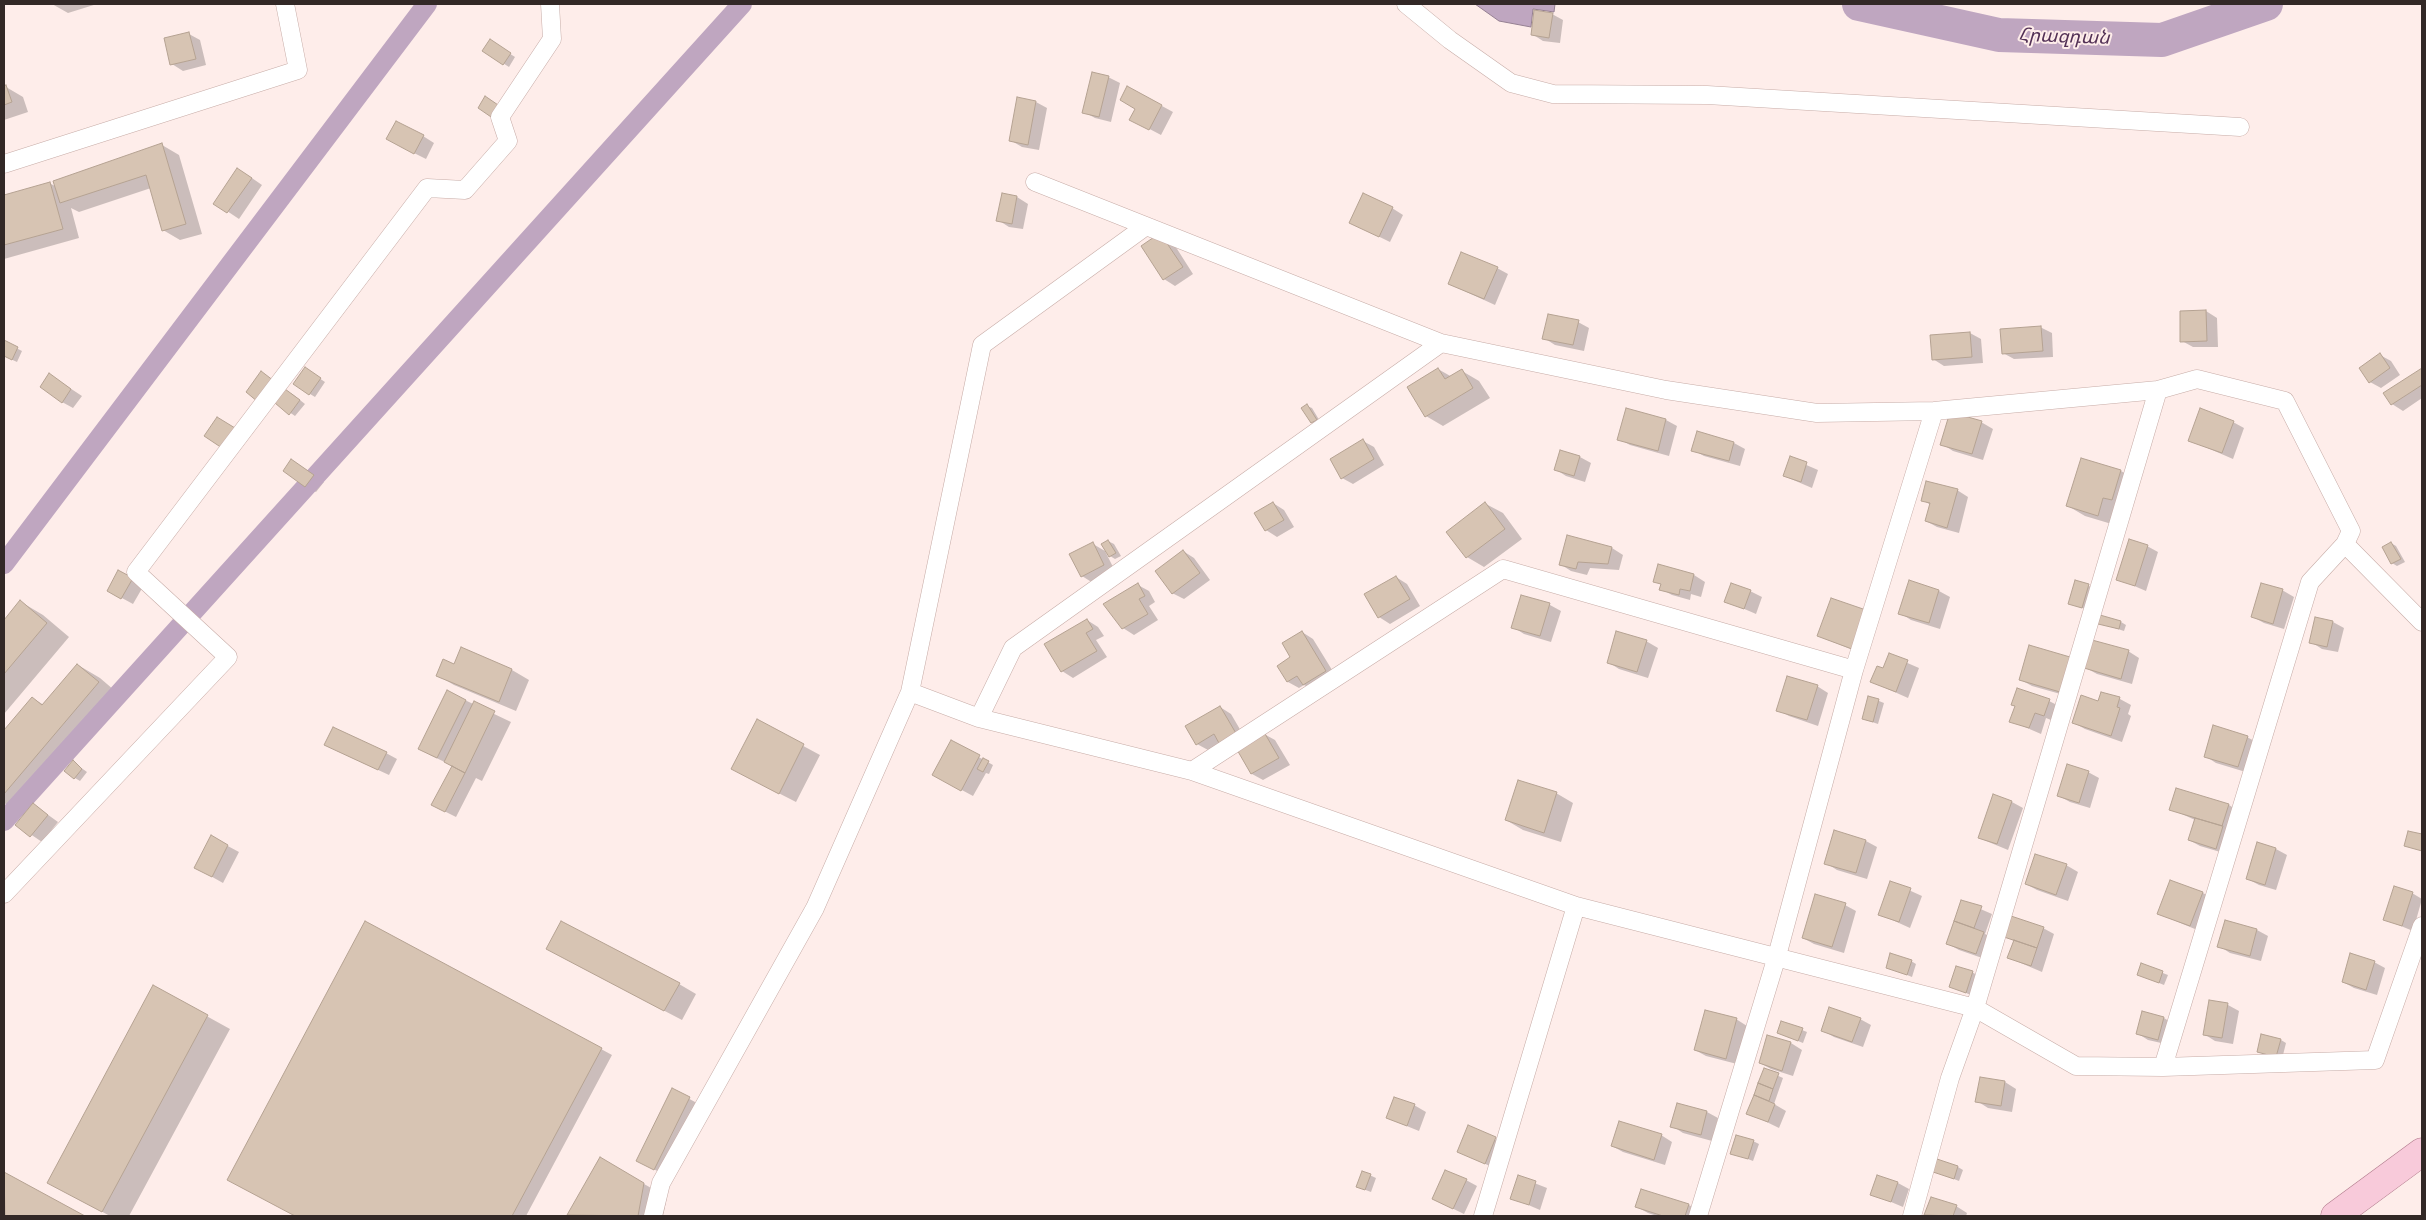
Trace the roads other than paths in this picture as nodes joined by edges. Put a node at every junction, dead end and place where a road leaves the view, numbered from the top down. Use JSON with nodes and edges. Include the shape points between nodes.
{"nodes":[{"id":1,"x":285,"y":4,"type":"edge"},
{"id":2,"x":550,"y":4,"type":"edge"},
{"id":3,"x":1406,"y":4,"type":"edge"},
{"id":4,"x":2240,"y":126,"type":"dead end"},
{"id":5,"x":4,"y":164,"type":"edge"},
{"id":6,"x":1035,"y":182,"type":"dead end"},
{"id":7,"x":1146,"y":226,"type":"junction"},
{"id":8,"x":1441,"y":343,"type":"junction"},
{"id":9,"x":2158,"y":390,"type":"junction"},
{"id":10,"x":1934,"y":411,"type":"junction"},
{"id":11,"x":2345,"y":544,"type":"junction"},
{"id":12,"x":2422,"y":622,"type":"edge"},
{"id":13,"x":1854,"y":670,"type":"junction"},
{"id":14,"x":910,"y":692,"type":"junction"},
{"id":15,"x":979,"y":718,"type":"junction"},
{"id":16,"x":1192,"y":771,"type":"junction"},
{"id":17,"x":4,"y":894,"type":"edge"},
{"id":18,"x":1576,"y":906,"type":"junction"},
{"id":19,"x":2422,"y":926,"type":"edge"},
{"id":20,"x":1777,"y":956,"type":"junction"},
{"id":21,"x":1975,"y":1008,"type":"junction"},
{"id":22,"x":2163,"y":1067,"type":"junction"},
{"id":23,"x":2422,"y":1152,"type":"edge"},
{"id":24,"x":653,"y":1216,"type":"edge"},
{"id":25,"x":1483,"y":1216,"type":"edge"},
{"id":26,"x":1698,"y":1216,"type":"edge"},
{"id":27,"x":1912,"y":1216,"type":"edge"},
{"id":28,"x":2335,"y":1216,"type":"edge"}],
"edges":[{"from":1,"to":5,"type":"street","via":[[298,70]]},
{"from":2,"to":17,"type":"street","via":[[552,39],[500,117],[508,141],[465,190],[427,188],[136,572],[228,657]]},
{"from":3,"to":4,"type":"street","via":[[1511,83],[1553,94],[1707,95]]},
{"from":6,"to":7,"type":"street"},
{"from":7,"to":8,"type":"street"},
{"from":7,"to":14,"type":"street","via":[[982,345]]},
{"from":8,"to":10,"type":"street","via":[[1666,390],[1816,412]]},
{"from":8,"to":15,"type":"street","via":[[1014,648]]},
{"from":9,"to":10,"type":"street"},
{"from":9,"to":11,"type":"street","via":[[2197,379],[2285,401],[2351,531]]},
{"from":9,"to":21,"type":"street"},
{"from":10,"to":13,"type":"street"},
{"from":11,"to":12,"type":"street"},
{"from":11,"to":22,"type":"street","via":[[2310,582]]},
{"from":13,"to":16,"type":"street","via":[[1503,569]]},
{"from":13,"to":20,"type":"street"},
{"from":14,"to":15,"type":"street"},
{"from":14,"to":24,"type":"street","via":[[815,908],[661,1182]]},
{"from":15,"to":16,"type":"street"},
{"from":16,"to":18,"type":"street"},
{"from":18,"to":20,"type":"street"},
{"from":18,"to":25,"type":"street"},
{"from":19,"to":22,"type":"street","via":[[2375,1060]]},
{"from":20,"to":21,"type":"street"},
{"from":20,"to":26,"type":"street"},
{"from":21,"to":22,"type":"street","via":[[2076,1066]]},
{"from":21,"to":27,"type":"street","via":[[1950,1078]]},
{"from":23,"to":28,"type":"main road"}]}
